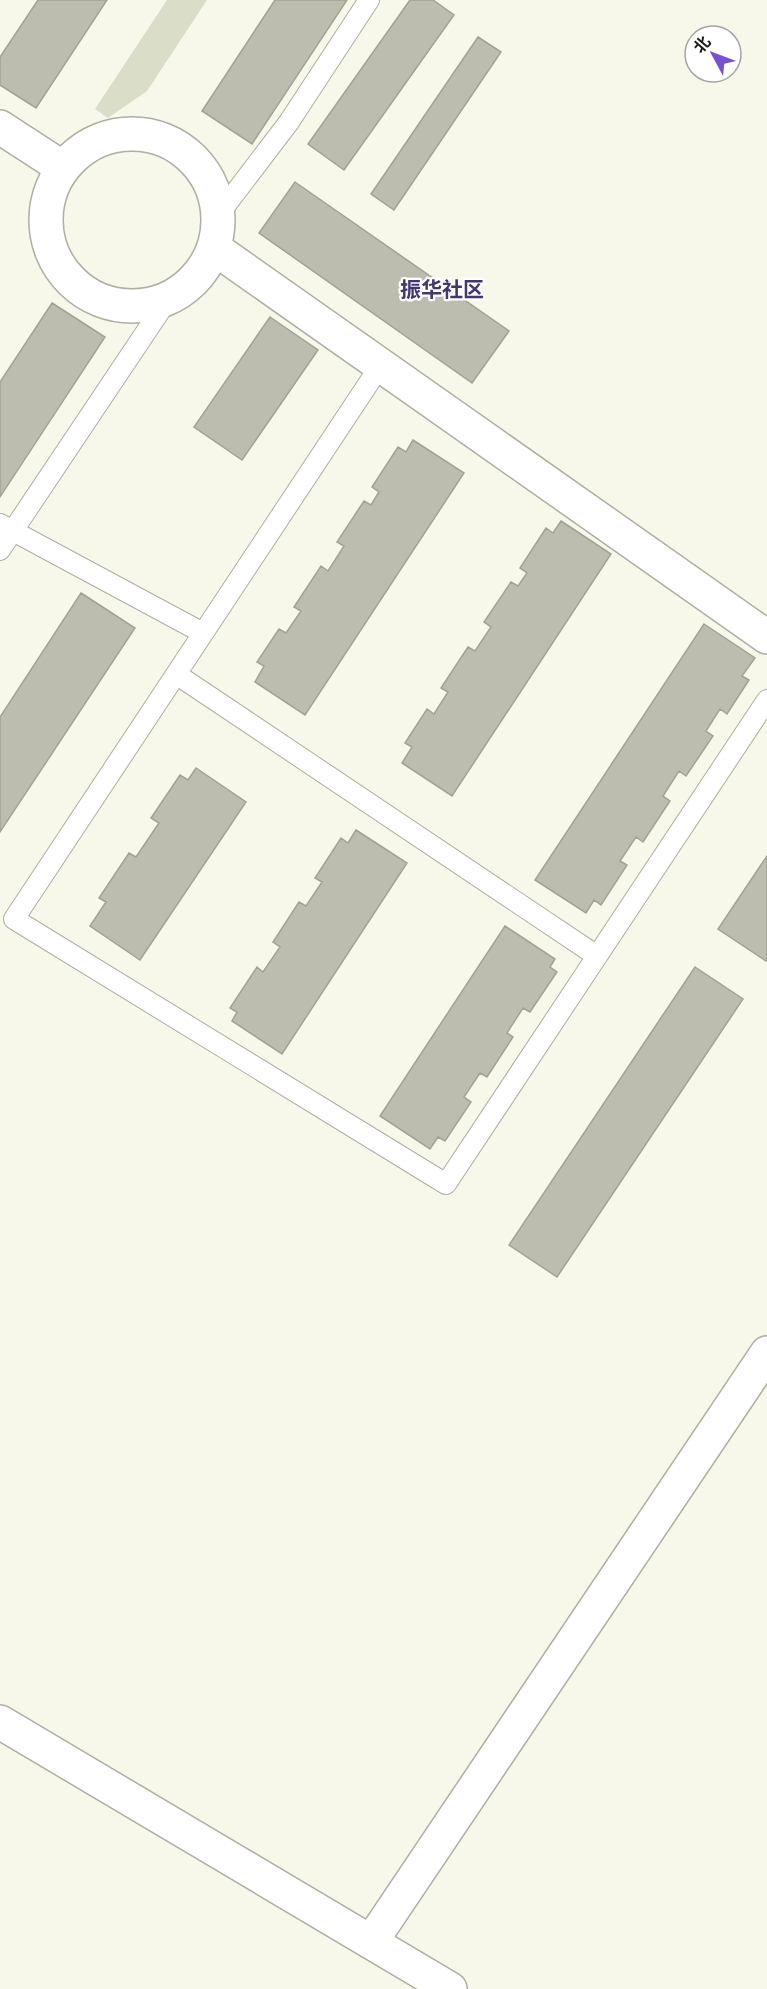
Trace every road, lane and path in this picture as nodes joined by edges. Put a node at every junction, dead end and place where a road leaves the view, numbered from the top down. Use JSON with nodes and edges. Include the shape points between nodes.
{"nodes":[{"id":1,"x":369,"y":0,"type":"edge"},
{"id":2,"x":0,"y":128,"type":"edge"},
{"id":3,"x":63,"y":168,"type":"junction"},
{"id":4,"x":219,"y":214,"type":"junction"},
{"id":5,"x":214,"y":248,"type":"junction"},
{"id":6,"x":168,"y":299,"type":"junction"},
{"id":7,"x":380,"y":366,"type":"junction"},
{"id":8,"x":6,"y":528,"type":"edge"},
{"id":9,"x":0,"y":550,"type":"edge"},
{"id":10,"x":203,"y":633,"type":"junction"},
{"id":11,"x":767,"y":637,"type":"edge"},
{"id":12,"x":176,"y":674,"type":"junction"},
{"id":13,"x":767,"y":700,"type":"edge"},
{"id":14,"x":7,"y":923,"type":"edge"},
{"id":15,"x":597,"y":956,"type":"junction"},
{"id":16,"x":767,"y":1353,"type":"edge"},
{"id":17,"x":0,"y":1722,"type":"edge"},
{"id":18,"x":371,"y":1942,"type":"junction"},
{"id":19,"x":450,"y":1989,"type":"edge"}],
"edges":[{"from":1,"to":4,"type":"lane","via":[[289,122]]},
{"from":2,"to":3,"type":"street"},
{"from":3,"to":4,"type":"street","via":[[93,142],[124,133],[157,136],[188,153],[210,180]]},
{"from":3,"to":6,"type":"street","via":[[50,191],[45,223],[52,255],[71,282],[100,301],[111,303],[134,307]]},
{"from":4,"to":5,"type":"street"},
{"from":5,"to":6,"type":"street","via":[[196,279]]},
{"from":5,"to":7,"type":"street"},
{"from":6,"to":8,"type":"lane"},
{"from":7,"to":10,"type":"lane"},
{"from":7,"to":11,"type":"street"},
{"from":8,"to":9,"type":"lane"},
{"from":8,"to":10,"type":"lane"},
{"from":10,"to":12,"type":"lane"},
{"from":12,"to":14,"type":"lane"},
{"from":12,"to":15,"type":"lane"},
{"from":13,"to":15,"type":"lane"},
{"from":14,"to":15,"type":"lane","via":[[446,1185]]},
{"from":16,"to":18,"type":"street"},
{"from":17,"to":18,"type":"street"},
{"from":18,"to":19,"type":"street"}]}
